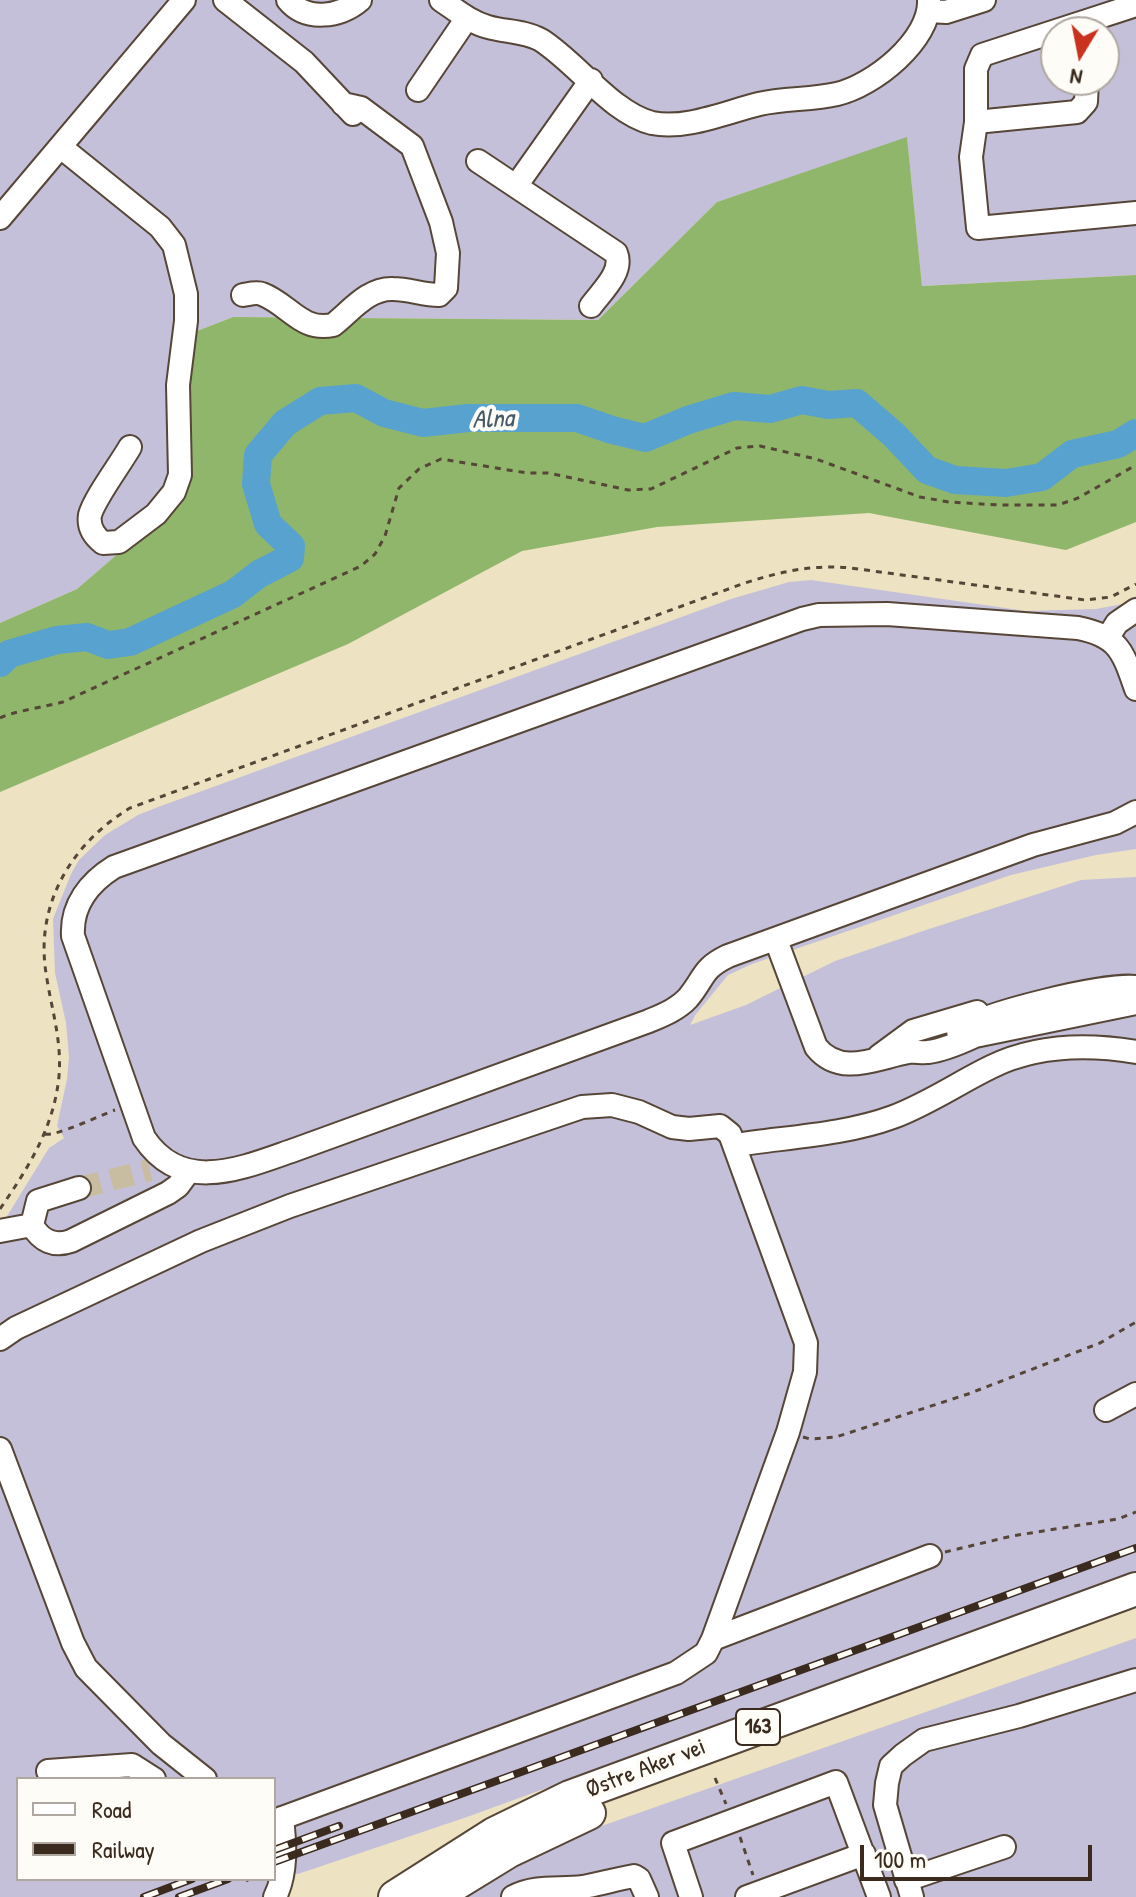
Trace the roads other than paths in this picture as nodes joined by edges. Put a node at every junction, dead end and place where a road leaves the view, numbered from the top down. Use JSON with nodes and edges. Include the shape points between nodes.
{"nodes":[{"id":1,"x":184,"y":0,"type":"edge"},
{"id":2,"x":225,"y":0,"type":"edge"},
{"id":3,"x":288,"y":0,"type":"edge"},
{"id":4,"x":360,"y":0,"type":"edge"},
{"id":5,"x":441,"y":0,"type":"edge"},
{"id":6,"x":984,"y":0,"type":"edge"},
{"id":7,"x":1136,"y":5,"type":"edge"},
{"id":8,"x":929,"y":6,"type":"edge"},
{"id":9,"x":1108,"y":16,"type":"edge"},
{"id":10,"x":467,"y":18,"type":"junction"},
{"id":11,"x":1040,"y":38,"type":"edge"},
{"id":12,"x":591,"y":80,"type":"junction"},
{"id":13,"x":418,"y":90,"type":"dead end"},
{"id":14,"x":1086,"y":96,"type":"edge"},
{"id":15,"x":976,"y":122,"type":"junction"},
{"id":16,"x":62,"y":148,"type":"junction"},
{"id":17,"x":478,"y":161,"type":"dead end"},
{"id":18,"x":516,"y":186,"type":"junction"},
{"id":19,"x":1136,"y":213,"type":"edge"},
{"id":20,"x":0,"y":218,"type":"edge"},
{"id":21,"x":243,"y":295,"type":"dead end"},
{"id":22,"x":591,"y":306,"type":"dead end"},
{"id":23,"x":130,"y":447,"type":"dead end"},
{"id":24,"x":1136,"y":610,"type":"edge"},
{"id":25,"x":1108,"y":637,"type":"junction"},
{"id":26,"x":1136,"y":689,"type":"edge"},
{"id":27,"x":1136,"y":812,"type":"edge"},
{"id":28,"x":778,"y":945,"type":"junction"},
{"id":29,"x":1136,"y":987,"type":"edge"},
{"id":30,"x":1136,"y":1003,"type":"edge"},
{"id":31,"x":999,"y":1012,"type":"junction"},
{"id":32,"x":975,"y":1036,"type":"junction"},
{"id":33,"x":951,"y":1037,"type":"junction"},
{"id":34,"x":910,"y":1052,"type":"junction"},
{"id":35,"x":1136,"y":1052,"type":"edge"},
{"id":36,"x":872,"y":1062,"type":"junction"},
{"id":37,"x":735,"y":1145,"type":"junction"},
{"id":38,"x":169,"y":1168,"type":"junction"},
{"id":39,"x":79,"y":1188,"type":"tunnel mouth"},
{"id":40,"x":32,"y":1225,"type":"junction"},
{"id":41,"x":0,"y":1231,"type":"edge"},
{"id":42,"x":0,"y":1339,"type":"edge"},
{"id":43,"x":1136,"y":1394,"type":"edge"},
{"id":44,"x":1106,"y":1410,"type":"dead end"},
{"id":45,"x":0,"y":1449,"type":"edge"},
{"id":46,"x":930,"y":1556,"type":"road end"},
{"id":47,"x":1136,"y":1589,"type":"edge"},
{"id":48,"x":1136,"y":1612,"type":"edge"},
{"id":49,"x":713,"y":1639,"type":"junction"},
{"id":50,"x":1136,"y":1680,"type":"edge"},
{"id":51,"x":129,"y":1772,"type":"edge"},
{"id":52,"x":92,"y":1773,"type":"edge"},
{"id":53,"x":50,"y":1777,"type":"edge"},
{"id":54,"x":151,"y":1777,"type":"edge"},
{"id":55,"x":202,"y":1777,"type":"edge"},
{"id":56,"x":278,"y":1819,"type":"edge"},
{"id":57,"x":1004,"y":1847,"type":"dead end"},
{"id":58,"x":864,"y":1854,"type":"junction"},
{"id":59,"x":909,"y":1888,"type":"edge"},
{"id":60,"x":275,"y":1897,"type":"edge"},
{"id":61,"x":395,"y":1897,"type":"edge"},
{"id":62,"x":434,"y":1897,"type":"edge"},
{"id":63,"x":513,"y":1897,"type":"edge"},
{"id":64,"x":647,"y":1897,"type":"edge"},
{"id":65,"x":691,"y":1897,"type":"edge"},
{"id":66,"x":747,"y":1897,"type":"edge"},
{"id":67,"x":879,"y":1897,"type":"edge"}],
"edges":[{"from":1,"to":16,"type":"street"},
{"from":2,"to":21,"type":"street","via":[[304,62],[343,104],[361,108],[412,146],[448,253],[446,288],[439,295],[390,288],[369,294],[327,327],[306,324],[262,294]]},
{"from":3,"to":4,"type":"street","via":[[314,15],[345,10]]},
{"from":5,"to":10,"type":"street"},
{"from":6,"to":8,"type":"street","via":[[946,12]]},
{"from":7,"to":9,"type":"street"},
{"from":8,"to":12,"type":"street","via":[[921,31],[890,66],[837,94],[779,100],[669,124],[623,109]]},
{"from":10,"to":12,"type":"street","via":[[539,39]]},
{"from":10,"to":13,"type":"street"},
{"from":11,"to":15,"type":"street","via":[[982,55],[976,69]]},
{"from":12,"to":18,"type":"street"},
{"from":14,"to":15,"type":"street","via":[[1077,112]]},
{"from":15,"to":19,"type":"street","via":[[971,157],[978,228]]},
{"from":16,"to":20,"type":"street"},
{"from":16,"to":23,"type":"street","via":[[160,227],[174,245],[186,294],[178,385],[180,475],[156,514],[119,542],[103,543],[89,525],[90,512]]},
{"from":17,"to":18,"type":"street"},
{"from":18,"to":22,"type":"street","via":[[616,253],[616,271]]},
{"from":24,"to":25,"type":"street"},
{"from":25,"to":26,"type":"street","via":[[1125,657]]},
{"from":25,"to":38,"type":"street","via":[[1078,628],[887,614],[819,615],[114,867],[86,890],[73,936],[144,1138]]},
{"from":27,"to":28,"type":"street","via":[[1115,823],[1033,845]]},
{"from":28,"to":36,"type":"street","via":[[816,1047],[837,1062]]},
{"from":28,"to":38,"type":"street","via":[[714,963],[687,999],[649,1021],[238,1169],[218,1173]]},
{"from":29,"to":31,"type":"street"},
{"from":30,"to":32,"type":"street"},
{"from":31,"to":33,"type":"street"},
{"from":31,"to":36,"type":"street","via":[[976,1012],[913,1031]]},
{"from":32,"to":33,"type":"street"},
{"from":32,"to":34,"type":"street","via":[[932,1051]]},
{"from":33,"to":34,"type":"street"},
{"from":34,"to":36,"type":"street"},
{"from":35,"to":37,"type":"street","via":[[1049,1049],[994,1066],[935,1099],[869,1124]]},
{"from":37,"to":42,"type":"street","via":[[720,1126],[680,1128],[612,1105],[582,1107],[201,1241]]},
{"from":37,"to":49,"type":"street","via":[[806,1343],[805,1372]]},
{"from":38,"to":40,"type":"street","via":[[178,1186],[71,1241],[45,1240]]},
{"from":39,"to":40,"type":"street","via":[[38,1201]]},
{"from":40,"to":41,"type":"street"},
{"from":43,"to":44,"type":"street"},
{"from":45,"to":55,"type":"street","via":[[86,1668],[161,1744]]},
{"from":46,"to":49,"type":"street"},
{"from":47,"to":61,"type":"highway","name":"Østre Aker vei","number":"163","via":[[570,1797],[494,1834]]},
{"from":48,"to":62,"type":"highway","name":"Østre Aker vei","number":"163","via":[[577,1817]]},
{"from":49,"to":56,"type":"street","via":[[706,1653],[676,1673]]},
{"from":50,"to":59,"type":"street","via":[[924,1740],[903,1755],[891,1766],[885,1805]]},
{"from":51,"to":52,"type":"street"},
{"from":51,"to":54,"type":"street","via":[[140,1768]]},
{"from":52,"to":53,"type":"street","via":[[48,1771]]},
{"from":56,"to":60,"type":"street","via":[[283,1869]]},
{"from":57,"to":59,"type":"street"},
{"from":58,"to":65,"type":"street","via":[[836,1782],[673,1843]]},
{"from":58,"to":66,"type":"street"},
{"from":58,"to":67,"type":"street"},
{"from":63,"to":64,"type":"street","via":[[542,1887],[588,1886],[634,1876]]}]}
